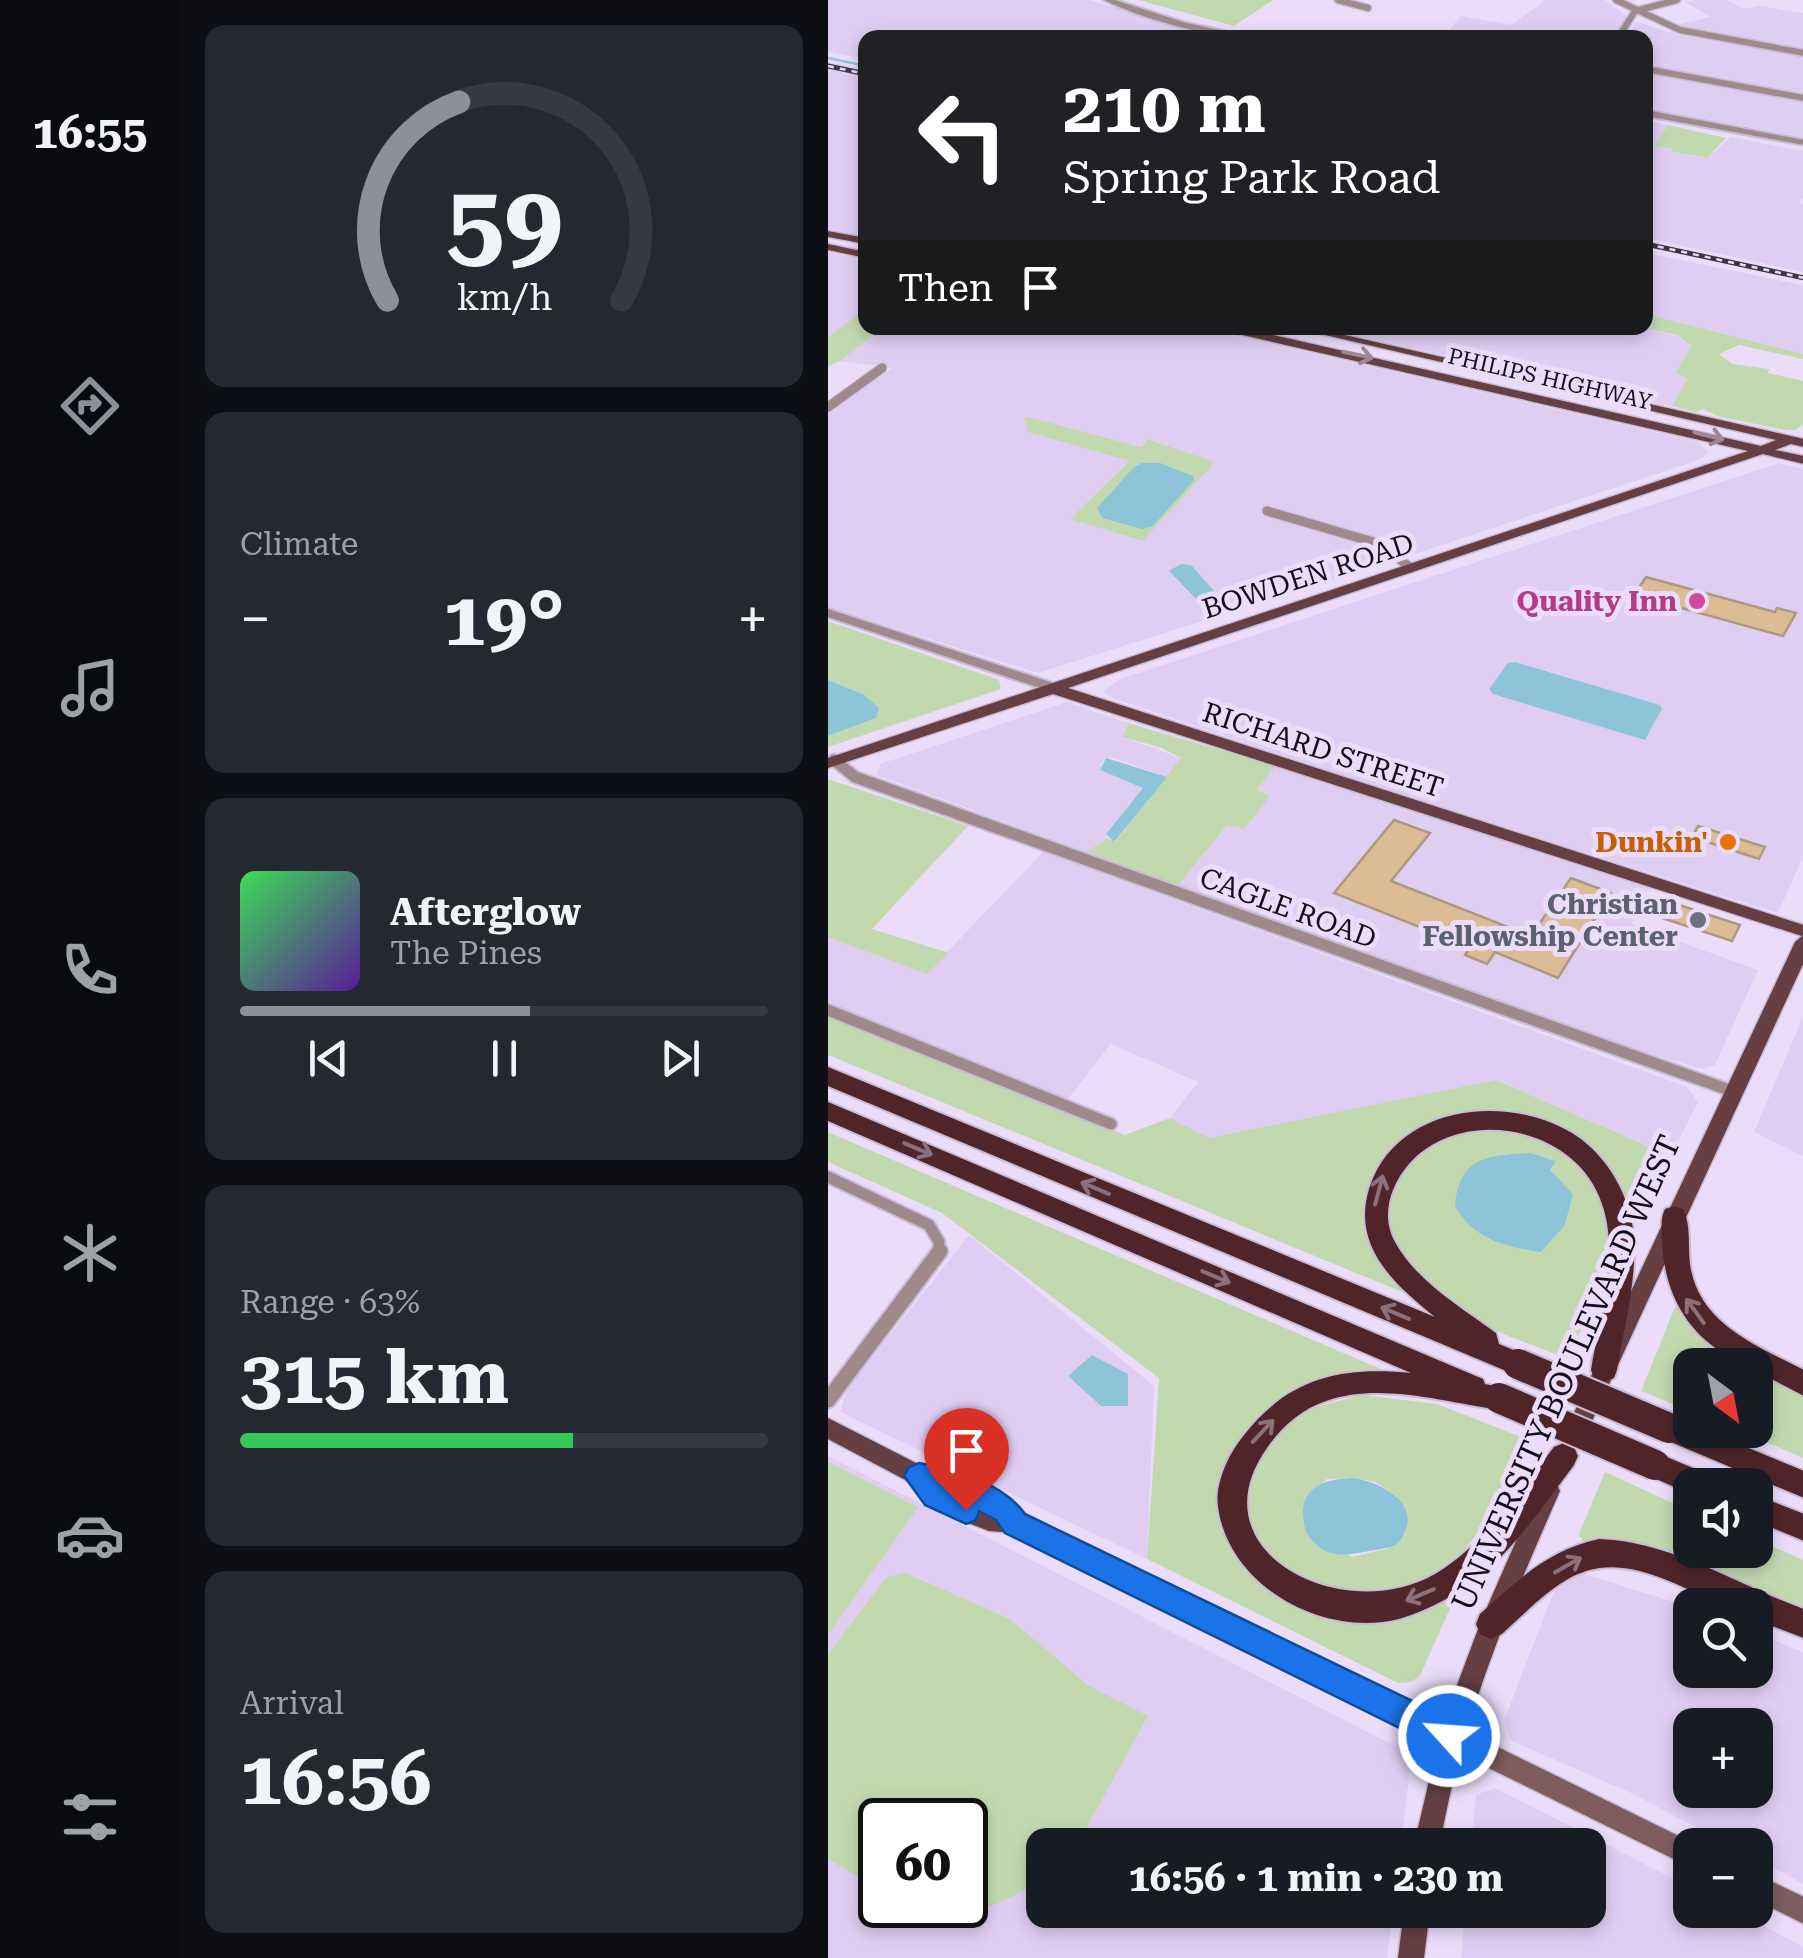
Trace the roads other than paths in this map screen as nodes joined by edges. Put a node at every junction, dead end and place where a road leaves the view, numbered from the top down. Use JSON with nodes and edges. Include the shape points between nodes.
{"nodes":[{"id":1,"x":1108,"y":0,"type":"edge"},
{"id":2,"x":1338,"y":0,"type":"edge"},
{"id":3,"x":1616,"y":0,"type":"edge"},
{"id":4,"x":1678,"y":0,"type":"edge"},
{"id":5,"x":1368,"y":8,"type":"dead end"},
{"id":6,"x":1635,"y":10,"type":"junction"},
{"id":7,"x":1211,"y":30,"type":"edge"},
{"id":8,"x":1623,"y":30,"type":"edge"},
{"id":9,"x":1804,"y":53,"type":"edge"},
{"id":10,"x":1653,"y":69,"type":"edge"},
{"id":11,"x":1804,"y":98,"type":"edge"},
{"id":12,"x":1653,"y":114,"type":"edge"},
{"id":13,"x":1804,"y":143,"type":"edge"},
{"id":14,"x":828,"y":234,"type":"edge"},
{"id":15,"x":858,"y":240,"type":"edge"},
{"id":16,"x":828,"y":248,"type":"edge"},
{"id":17,"x":858,"y":254,"type":"edge"},
{"id":18,"x":1261,"y":335,"type":"edge"},
{"id":19,"x":1334,"y":335,"type":"edge"},
{"id":20,"x":1411,"y":351,"type":"junction"},
{"id":21,"x":1400,"y":364,"type":"junction"},
{"id":22,"x":882,"y":368,"type":"dead end"},
{"id":23,"x":828,"y":407,"type":"edge"},
{"id":24,"x":1804,"y":435,"type":"edge"},
{"id":25,"x":1796,"y":442,"type":"edge"},
{"id":26,"x":1766,"y":451,"type":"junction"},
{"id":27,"x":1804,"y":460,"type":"edge"},
{"id":28,"x":1268,"y":512,"type":"dead end"},
{"id":29,"x":1412,"y":568,"type":"junction"},
{"id":30,"x":828,"y":613,"type":"edge"},
{"id":31,"x":1051,"y":688,"type":"junction"},
{"id":32,"x":831,"y":762,"type":"edge"},
{"id":33,"x":1804,"y":931,"type":"edge"},
{"id":34,"x":1804,"y":942,"type":"edge"},
{"id":35,"x":828,"y":1010,"type":"edge"},
{"id":36,"x":828,"y":1076,"type":"edge"},
{"id":37,"x":1732,"y":1091,"type":"junction"},
{"id":38,"x":828,"y":1111,"type":"edge"},
{"id":39,"x":1111,"y":1124,"type":"dead end"},
{"id":40,"x":828,"y":1177,"type":"edge"},
{"id":41,"x":1674,"y":1216,"type":"junction"},
{"id":42,"x":1518,"y":1364,"type":"junction"},
{"id":43,"x":1604,"y":1370,"type":"junction"},
{"id":44,"x":1804,"y":1384,"type":"edge"},
{"id":45,"x":1499,"y":1398,"type":"junction"},
{"id":46,"x":828,"y":1400,"type":"edge"},
{"id":47,"x":828,"y":1428,"type":"edge"},
{"id":48,"x":1564,"y":1456,"type":"junction"},
{"id":49,"x":1673,"y":1472,"type":"edge"},
{"id":50,"x":1804,"y":1485,"type":"edge"},
{"id":51,"x":1773,"y":1515,"type":"edge"},
{"id":52,"x":1804,"y":1528,"type":"edge"},
{"id":53,"x":1713,"y":1588,"type":"edge"},
{"id":54,"x":1773,"y":1612,"type":"edge"},
{"id":55,"x":1491,"y":1624,"type":"junction"},
{"id":56,"x":1804,"y":1624,"type":"edge"},
{"id":57,"x":1449,"y":1736,"type":"junction"},
{"id":58,"x":1430,"y":1828,"type":"edge"},
{"id":59,"x":1673,"y":1847,"type":"edge"},
{"id":60,"x":1773,"y":1896,"type":"edge"},
{"id":61,"x":1804,"y":1911,"type":"edge"},
{"id":62,"x":1415,"y":1928,"type":"edge"},
{"id":63,"x":1411,"y":1958,"type":"edge"}],
"edges":[{"from":1,"to":7,"type":"street"},
{"from":2,"to":5,"type":"street"},
{"from":3,"to":6,"type":"street"},
{"from":4,"to":6,"type":"street"},
{"from":6,"to":8,"type":"street"},
{"from":6,"to":9,"type":"street","via":[[1680,30]]},
{"from":10,"to":11,"type":"street"},
{"from":12,"to":13,"type":"street"},
{"from":14,"to":15,"type":"main road"},
{"from":16,"to":17,"type":"main road"},
{"from":18,"to":21,"type":"main road","name":"PHILIPS HIGHWAY","one_way":true},
{"from":19,"to":20,"type":"main road","name":"PHILIPS HIGHWAY"},
{"from":20,"to":21,"type":"main road"},
{"from":20,"to":25,"type":"main road","name":"PHILIPS HIGHWAY"},
{"from":21,"to":26,"type":"main road","name":"PHILIPS HIGHWAY","one_way":true},
{"from":22,"to":23,"type":"street"},
{"from":24,"to":25,"type":"street","name":"BOWDEN ROAD"},
{"from":25,"to":26,"type":"main road","name":"BOWDEN ROAD"},
{"from":26,"to":27,"type":"main road","name":"PHILIPS HIGHWAY"},
{"from":26,"to":29,"type":"main road","name":"BOWDEN ROAD"},
{"from":28,"to":29,"type":"street","via":[[1380,544]]},
{"from":29,"to":31,"type":"main road","name":"BOWDEN ROAD"},
{"from":30,"to":31,"type":"street","name":"RICHARD STREET"},
{"from":31,"to":32,"type":"main road","name":"BOWDEN ROAD"},
{"from":31,"to":33,"type":"main road","name":"RICHARD STREET"},
{"from":32,"to":37,"type":"street","name":"CAGLE ROAD","via":[[884,788]]},
{"from":34,"to":37,"type":"main road","name":"UNIVERSITY BOULEVARD WEST"},
{"from":35,"to":39,"type":"street"},
{"from":42,"to":36,"type":"highway","one_way":true},
{"from":37,"to":41,"type":"main road","name":"UNIVERSITY BOULEVARD WEST"},
{"from":38,"to":45,"type":"highway","one_way":true},
{"from":40,"to":46,"type":"street","via":[[929,1225],[940,1252]]},
{"from":41,"to":43,"type":"main road","name":"UNIVERSITY BOULEVARD WEST"},
{"from":44,"to":41,"type":"highway","one_way":true,"via":[[1698,1320],[1676,1266]]},
{"from":42,"to":43,"type":"highway","one_way":true,"via":[[1405,1275],[1377,1228],[1374,1211],[1386,1168],[1414,1142],[1449,1125],[1504,1120],[1543,1130],[1574,1148],[1600,1175],[1615,1204],[1618,1230]]},
{"from":42,"to":50,"type":"highway","bridge":true},
{"from":43,"to":48,"type":"main road","name":"UNIVERSITY BOULEVARD WEST"},
{"from":48,"to":45,"type":"highway","one_way":true,"via":[[1479,1556],[1443,1585],[1405,1602],[1332,1606],[1280,1585],[1251,1555],[1235,1516],[1238,1469],[1253,1438],[1295,1403],[1348,1384]]},
{"from":45,"to":49,"type":"highway","bridge":true},
{"from":47,"to":57,"type":"main road","via":[[919,1476],[935,1496],[996,1525],[1015,1523]]},
{"from":48,"to":55,"type":"main road","name":"UNIVERSITY BOULEVARD WEST"},
{"from":51,"to":52,"type":"highway"},
{"from":55,"to":53,"type":"highway","one_way":true,"via":[[1574,1558],[1595,1553],[1638,1558]]},
{"from":54,"to":56,"type":"highway"},
{"from":55,"to":57,"type":"main road","name":"UNIVERSITY BOULEVARD WEST"},
{"from":57,"to":58,"type":"main road","name":"UNIVERSITY BOULEVARD WEST"},
{"from":57,"to":59,"type":"main road"},
{"from":60,"to":61,"type":"main road"},
{"from":62,"to":63,"type":"main road"}]}
